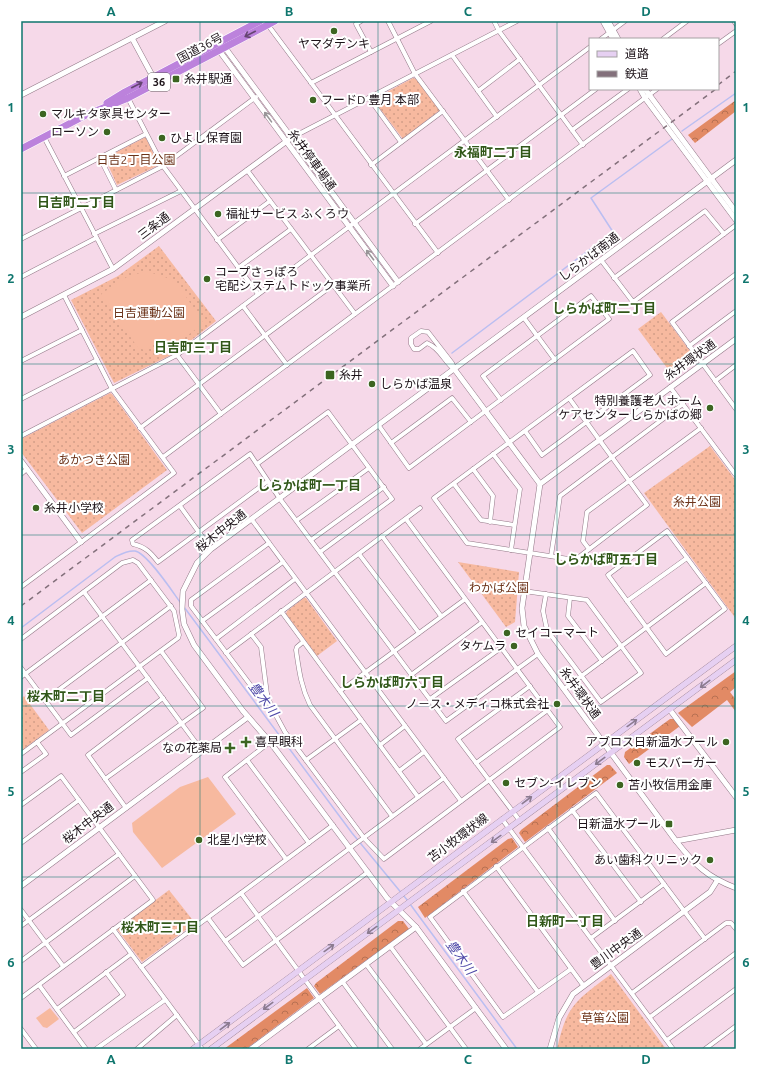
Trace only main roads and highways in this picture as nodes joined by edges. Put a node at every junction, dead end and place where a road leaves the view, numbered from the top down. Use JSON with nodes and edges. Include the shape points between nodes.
{"nodes":[{"id":1,"x":260,"y":21,"type":"edge"},
{"id":2,"x":275,"y":21,"type":"edge"},
{"id":3,"x":266,"y":23,"type":"edge"},
{"id":4,"x":220,"y":46,"type":"junction"},
{"id":5,"x":92,"y":113,"type":"junction"},
{"id":6,"x":21,"y":149,"type":"edge"},
{"id":7,"x":736,"y":646,"type":"edge"},
{"id":8,"x":736,"y":660,"type":"edge"},
{"id":9,"x":200,"y":1047,"type":"edge"},
{"id":10,"x":193,"y":1049,"type":"edge"},
{"id":11,"x":211,"y":1049,"type":"edge"}],
"edges":[{"from":1,"to":4,"type":"highway","name":"国道36号","number":"36"},
{"from":2,"to":3,"type":"highway","name":"国道36号","number":"36"},
{"from":3,"to":4,"type":"highway","name":"国道36号","number":"36","one_way":true},
{"from":4,"to":5,"type":"highway","name":"国道36号","number":"36","via":[[128,98]]},
{"from":5,"to":4,"type":"highway","name":"国道36号","number":"36","one_way":true,"via":[[153,77]]},
{"from":5,"to":6,"type":"highway","name":"国道36号","number":"36"},
{"from":9,"to":7,"type":"main road","name":"苫小牧環状線","one_way":true,"via":[[512,811]]},
{"from":8,"to":11,"type":"main road","name":"苫小牧環状線","one_way":true},
{"from":9,"to":10,"type":"main road","name":"苫小牧環状線"}]}
